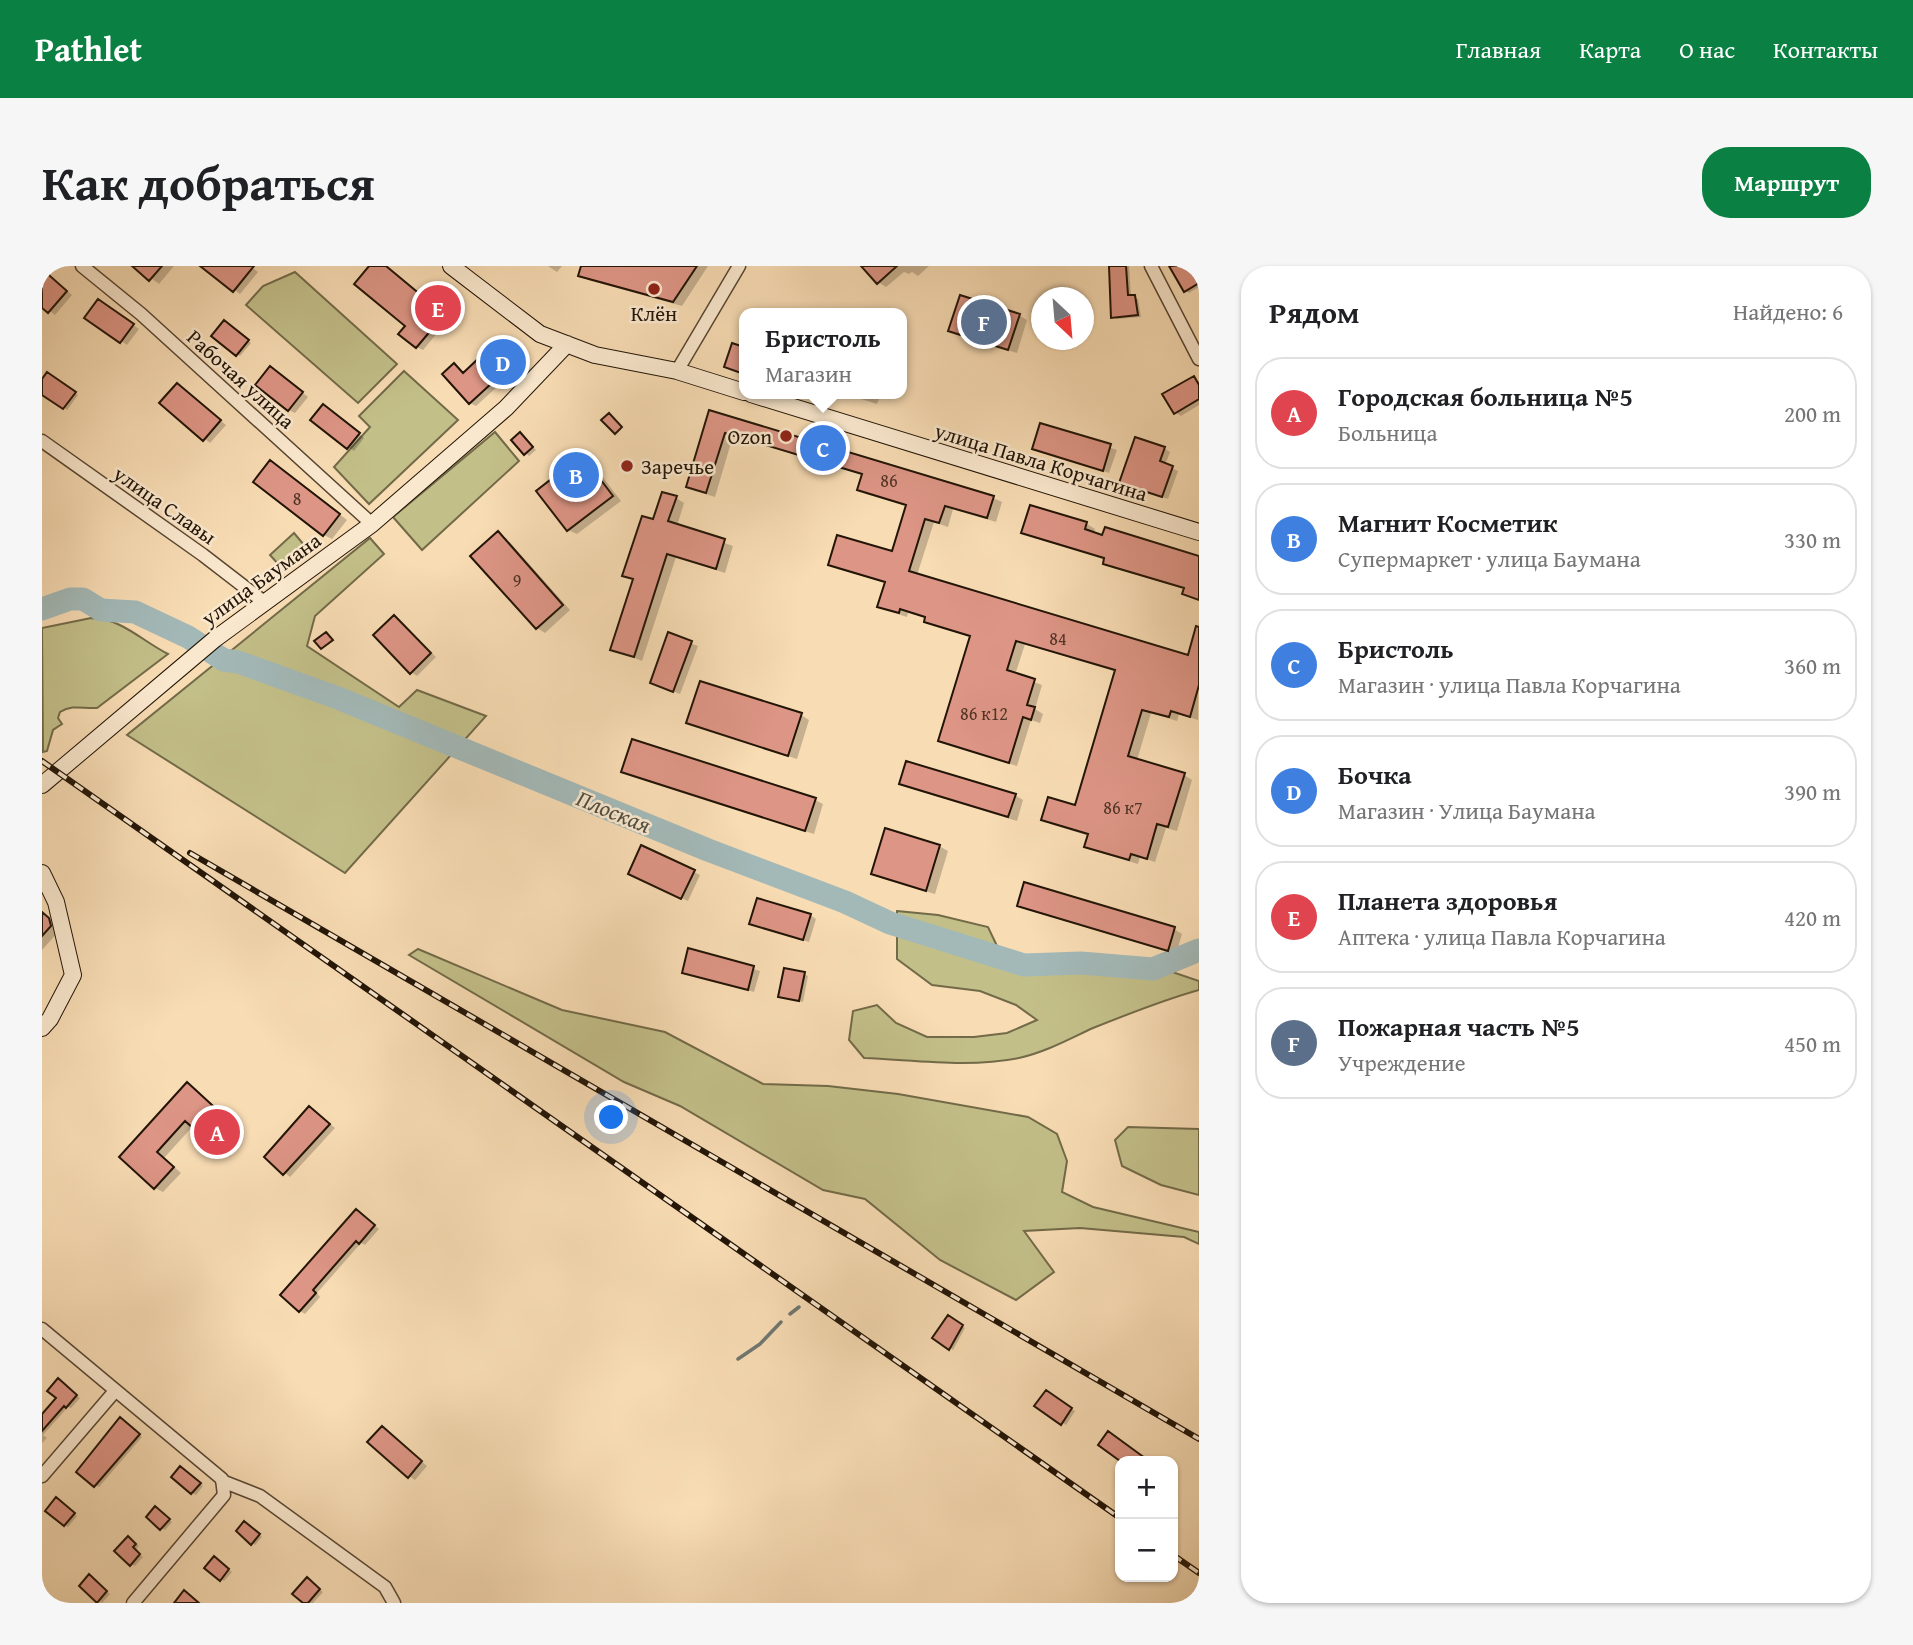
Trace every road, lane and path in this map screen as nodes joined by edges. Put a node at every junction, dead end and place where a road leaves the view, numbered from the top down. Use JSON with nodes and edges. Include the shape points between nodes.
{"nodes":[{"id":1,"x":82,"y":266,"type":"edge"},
{"id":2,"x":451,"y":266,"type":"edge"},
{"id":3,"x":739,"y":266,"type":"edge"},
{"id":4,"x":1151,"y":266,"type":"edge"},
{"id":5,"x":567,"y":344,"type":"junction"},
{"id":6,"x":1199,"y":359,"type":"edge"},
{"id":7,"x":677,"y":371,"type":"junction"},
{"id":8,"x":739,"y":390,"type":"edge"},
{"id":9,"x":767,"y":399,"type":"edge"},
{"id":10,"x":42,"y":441,"type":"edge"},
{"id":11,"x":372,"y":524,"type":"junction"},
{"id":12,"x":1199,"y":532,"type":"edge"},
{"id":13,"x":264,"y":602,"type":"junction"},
{"id":14,"x":42,"y":785,"type":"edge"},
{"id":15,"x":42,"y":873,"type":"edge"},
{"id":16,"x":42,"y":1028,"type":"edge"},
{"id":17,"x":42,"y":1329,"type":"edge"},
{"id":18,"x":115,"y":1391,"type":"junction"},
{"id":19,"x":42,"y":1476,"type":"edge"},
{"id":20,"x":222,"y":1481,"type":"junction"},
{"id":21,"x":133,"y":1603,"type":"edge"},
{"id":22,"x":394,"y":1603,"type":"edge"}],
"edges":[{"from":1,"to":11,"type":"street","name":"Рабочая улица"},
{"from":2,"to":5,"type":"main road","via":[[540,334]]},
{"from":3,"to":7,"type":"street"},
{"from":4,"to":6,"type":"street"},
{"from":5,"to":7,"type":"main road","via":[[595,355]]},
{"from":5,"to":11,"type":"main road","name":"улица Баумана","via":[[506,408]]},
{"from":7,"to":8,"type":"main road"},
{"from":9,"to":12,"type":"main road","name":"улица Павла Корчагина"},
{"from":10,"to":13,"type":"street","name":"улица Славы"},
{"from":11,"to":13,"type":"main road","name":"улица Баумана"},
{"from":13,"to":14,"type":"main road","name":"улица Баумана"},
{"from":15,"to":16,"type":"main road","via":[[56,902],[74,975]]},
{"from":17,"to":18,"type":"street"},
{"from":18,"to":19,"type":"street"},
{"from":18,"to":20,"type":"street"},
{"from":20,"to":21,"type":"street","via":[[224,1495]]},
{"from":20,"to":22,"type":"street","via":[[260,1496],[385,1587]]}]}
